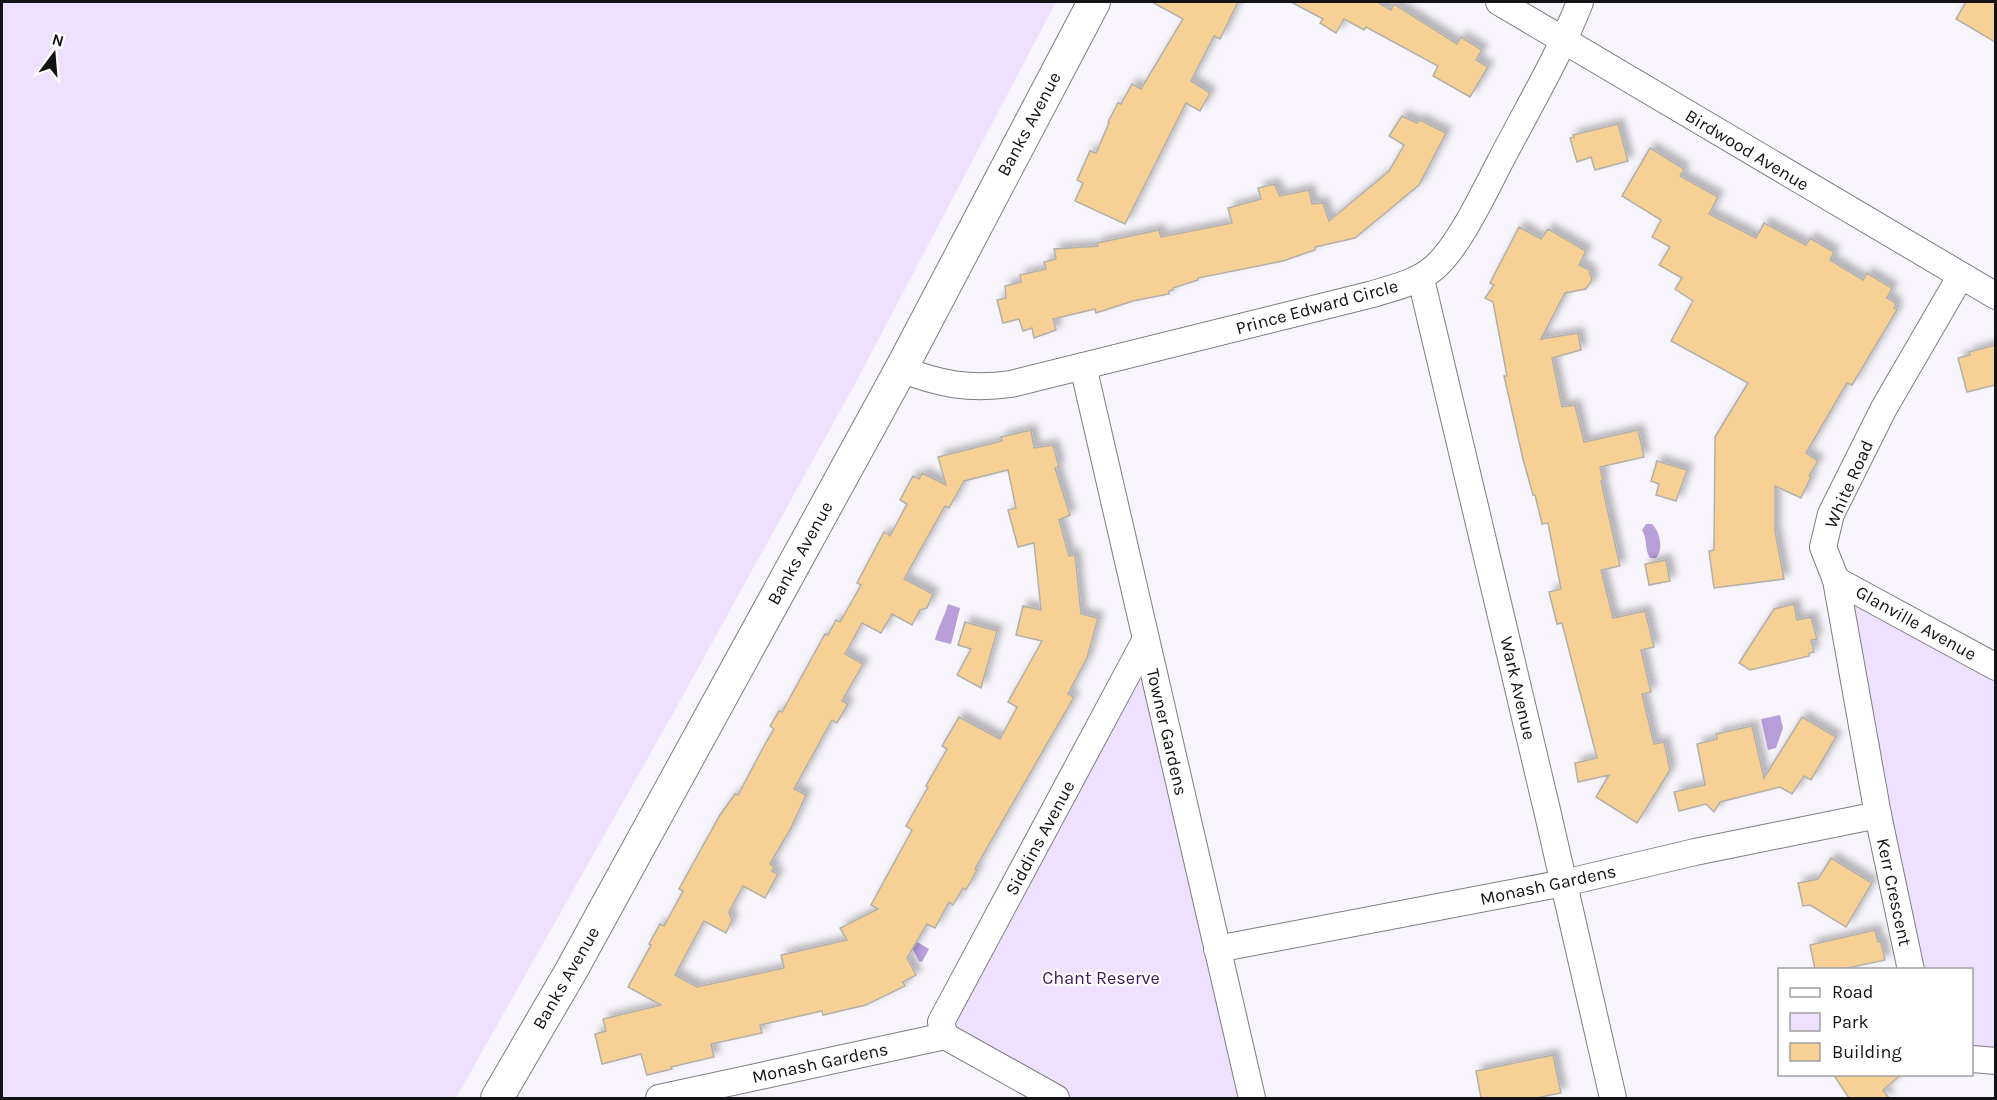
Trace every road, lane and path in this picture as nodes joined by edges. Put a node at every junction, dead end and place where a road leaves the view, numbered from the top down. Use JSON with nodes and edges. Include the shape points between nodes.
{"nodes":[{"id":1,"x":1094,"y":2,"type":"edge"},
{"id":2,"x":1499,"y":2,"type":"edge"},
{"id":3,"x":1580,"y":2,"type":"edge"},
{"id":4,"x":1563,"y":41,"type":"junction"},
{"id":5,"x":1960,"y":277,"type":"junction"},
{"id":6,"x":1421,"y":279,"type":"junction"},
{"id":7,"x":1995,"y":296,"type":"edge"},
{"id":8,"x":1083,"y":366,"type":"junction"},
{"id":9,"x":901,"y":369,"type":"junction"},
{"id":10,"x":1836,"y":580,"type":"junction"},
{"id":11,"x":1145,"y":641,"type":"junction"},
{"id":12,"x":1995,"y":667,"type":"edge"},
{"id":13,"x":1878,"y":815,"type":"junction"},
{"id":14,"x":1564,"y":883,"type":"junction"},
{"id":15,"x":1217,"y":949,"type":"junction"},
{"id":16,"x":1911,"y":968,"type":"edge"},
{"id":17,"x":945,"y":1036,"type":"junction"},
{"id":18,"x":1973,"y":1059,"type":"edge"},
{"id":19,"x":1995,"y":1061,"type":"edge"},
{"id":20,"x":497,"y":1098,"type":"edge"},
{"id":21,"x":659,"y":1098,"type":"edge"},
{"id":22,"x":1056,"y":1098,"type":"edge"},
{"id":23,"x":1252,"y":1098,"type":"edge"},
{"id":24,"x":1613,"y":1098,"type":"edge"}],
"edges":[{"from":1,"to":9,"type":"street","name":"Banks Avenue"},
{"from":2,"to":4,"type":"street","name":"Birdwood Avenue"},
{"from":3,"to":4,"type":"street","name":"Prince Edward Circle"},
{"from":4,"to":5,"type":"street","name":"Birdwood Avenue"},
{"from":4,"to":6,"type":"street","name":"Prince Edward Circle","via":[[1476,207],[1449,251]]},
{"from":5,"to":7,"type":"street","name":"Birdwood Avenue"},
{"from":5,"to":10,"type":"street","name":"White Road","via":[[1884,408],[1831,514],[1823,547]]},
{"from":6,"to":8,"type":"street","name":"Prince Edward Circle"},
{"from":6,"to":14,"type":"street","name":"Wark Avenue"},
{"from":8,"to":9,"type":"street","name":"Prince Edward Circle","via":[[985,388],[961,386]]},
{"from":8,"to":11,"type":"street","name":"Towner Gardens"},
{"from":9,"to":20,"type":"street","name":"Banks Avenue","via":[[572,971]]},
{"from":10,"to":12,"type":"street","name":"Glanville Avenue"},
{"from":10,"to":13,"type":"street","name":"White Road"},
{"from":11,"to":15,"type":"street","name":"Towner Gardens"},
{"from":11,"to":17,"type":"street","name":"Siddins Avenue","via":[[940,1022]]},
{"from":13,"to":14,"type":"street","name":"Monash Gardens"},
{"from":13,"to":16,"type":"street","name":"Kerr Crescent"},
{"from":14,"to":15,"type":"street","name":"Monash Gardens"},
{"from":14,"to":24,"type":"street","name":"Wark Avenue"},
{"from":15,"to":23,"type":"street","name":"Towner Gardens"},
{"from":17,"to":21,"type":"street","name":"Monash Gardens"},
{"from":17,"to":22,"type":"street"},
{"from":18,"to":19,"type":"street"}]}
